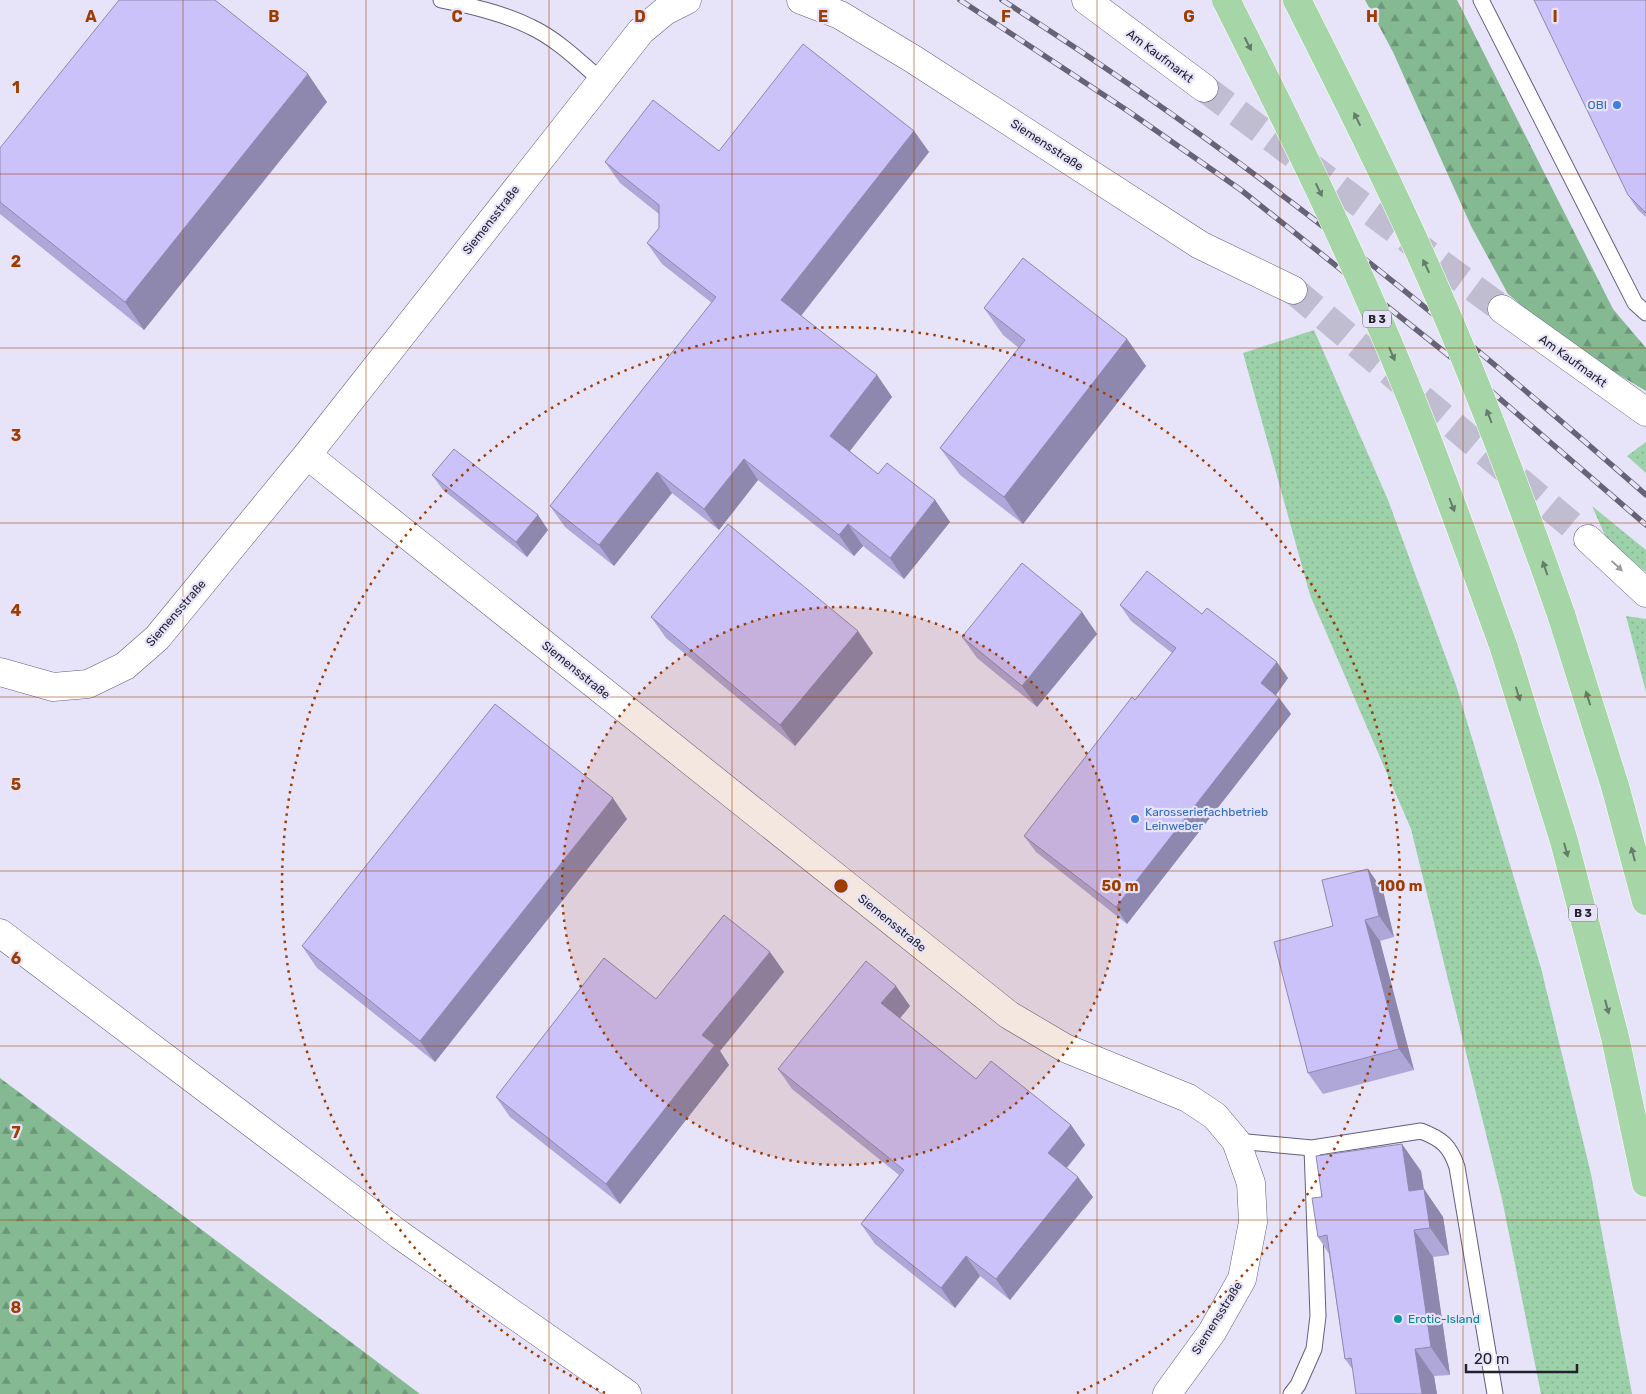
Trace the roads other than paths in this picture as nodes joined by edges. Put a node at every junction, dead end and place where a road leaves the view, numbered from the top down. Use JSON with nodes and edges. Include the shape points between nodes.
{"nodes":[{"id":1,"x":441,"y":0,"type":"edge"},
{"id":2,"x":687,"y":0,"type":"edge"},
{"id":3,"x":801,"y":0,"type":"edge"},
{"id":4,"x":1086,"y":0,"type":"edge"},
{"id":5,"x":1226,"y":0,"type":"edge"},
{"id":6,"x":1297,"y":0,"type":"edge"},
{"id":7,"x":1481,"y":0,"type":"edge"},
{"id":8,"x":602,"y":81,"type":"junction"},
{"id":9,"x":1204,"y":88,"type":"tunnel mouth"},
{"id":10,"x":1293,"y":290,"type":"tunnel mouth"},
{"id":11,"x":1502,"y":309,"type":"tunnel mouth"},
{"id":12,"x":1646,"y":313,"type":"edge"},
{"id":13,"x":1646,"y":412,"type":"edge"},
{"id":14,"x":307,"y":455,"type":"junction"},
{"id":15,"x":1588,"y":539,"type":"tunnel mouth"},
{"id":16,"x":1646,"y":593,"type":"edge"},
{"id":17,"x":0,"y":672,"type":"edge"},
{"id":18,"x":1646,"y":901,"type":"edge"},
{"id":19,"x":0,"y":933,"type":"edge"},
{"id":20,"x":1236,"y":1141,"type":"junction"},
{"id":21,"x":1312,"y":1148,"type":"junction"},
{"id":22,"x":1646,"y":1183,"type":"edge"},
{"id":23,"x":1167,"y":1393,"type":"edge"},
{"id":24,"x":627,"y":1394,"type":"edge"},
{"id":25,"x":1291,"y":1394,"type":"edge"},
{"id":26,"x":1495,"y":1394,"type":"edge"}],
"edges":[{"from":1,"to":8,"type":"lane","via":[[532,27]]},
{"from":2,"to":8,"type":"street","name":"Siemensstraße","via":[[664,11],[642,31]]},
{"from":3,"to":10,"type":"street","name":"Siemensstraße","via":[[840,15],[881,39],[1200,245]]},
{"from":4,"to":9,"type":"street","name":"Am Kaufmarkt"},
{"from":5,"to":22,"type":"highway","number":"B 3","one_way":true,"bridge":true,"via":[[1349,253],[1458,519],[1504,648],[1566,851],[1615,1037]]},
{"from":18,"to":6,"type":"highway","one_way":true,"bridge":true,"via":[[1615,786],[1561,614],[1484,405],[1384,175]]},
{"from":7,"to":12,"type":"lane","via":[[1635,304]]},
{"from":8,"to":14,"type":"street","name":"Siemensstraße"},
{"from":11,"to":13,"type":"street","name":"Am Kaufmarkt"},
{"from":14,"to":17,"type":"street","name":"Siemensstraße","via":[[157,638],[125,666],[88,684],[53,687]]},
{"from":14,"to":20,"type":"street","name":"Siemensstraße","via":[[1009,1016],[1065,1048],[1188,1098],[1215,1116]]},
{"from":15,"to":16,"type":"street","one_way":true},
{"from":19,"to":24,"type":"street","via":[[400,1235]]},
{"from":20,"to":21,"type":"lane"},
{"from":20,"to":23,"type":"street","name":"Siemensstraße","via":[[1251,1182],[1253,1222],[1242,1279],[1212,1332]]},
{"from":21,"to":25,"type":"lane","via":[[1318,1316],[1314,1349]]},
{"from":21,"to":26,"type":"lane","via":[[1421,1131],[1438,1137],[1452,1152]]}]}
